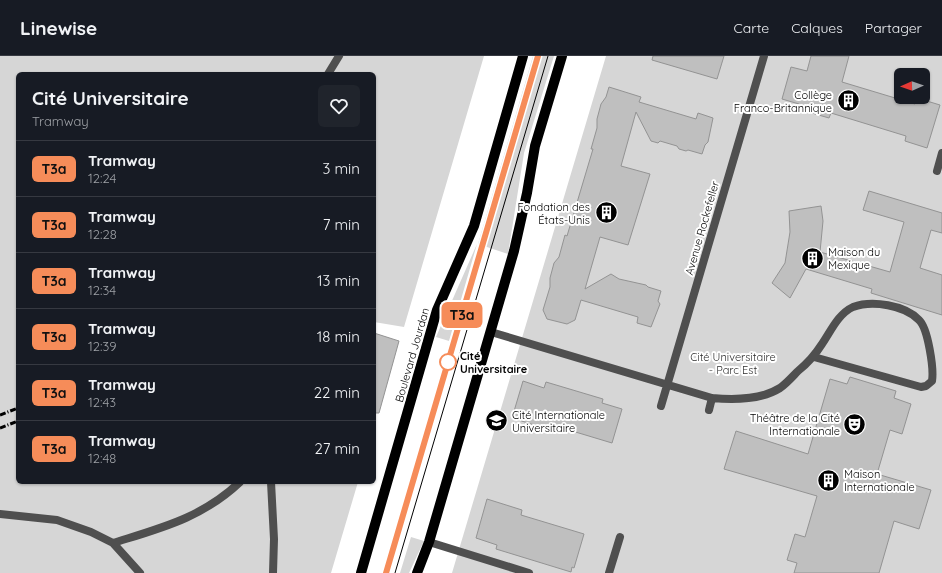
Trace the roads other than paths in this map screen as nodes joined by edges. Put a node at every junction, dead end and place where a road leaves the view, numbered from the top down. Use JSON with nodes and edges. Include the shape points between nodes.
{"nodes":[{"id":1,"x":339,"y":56,"type":"edge"},
{"id":2,"x":523,"y":56,"type":"edge"},
{"id":3,"x":562,"y":56,"type":"edge"},
{"id":4,"x":764,"y":56,"type":"edge"},
{"id":5,"x":329,"y":72,"type":"edge"},
{"id":6,"x":942,"y":152,"type":"edge"},
{"id":7,"x":937,"y":172,"type":"dead end"},
{"id":8,"x":491,"y":332,"type":"junction"},
{"id":9,"x":814,"y":357,"type":"junction"},
{"id":10,"x":667,"y":385,"type":"junction"},
{"id":11,"x":712,"y":398,"type":"junction"},
{"id":12,"x":661,"y":406,"type":"dead end"},
{"id":13,"x":709,"y":410,"type":"dead end"},
{"id":14,"x":238,"y":484,"type":"edge"},
{"id":15,"x":271,"y":484,"type":"edge"},
{"id":16,"x":0,"y":514,"type":"edge"},
{"id":17,"x":620,"y":537,"type":"dead end"},
{"id":18,"x":429,"y":542,"type":"junction"},
{"id":19,"x":113,"y":543,"type":"junction"},
{"id":20,"x":140,"y":573,"type":"edge"},
{"id":21,"x":273,"y":573,"type":"edge"},
{"id":22,"x":361,"y":573,"type":"edge"},
{"id":23,"x":417,"y":573,"type":"edge"},
{"id":24,"x":529,"y":573,"type":"edge"},
{"id":25,"x":609,"y":573,"type":"edge"}],
"edges":[{"from":1,"to":5,"type":"street"},
{"from":2,"to":22,"type":"main road","name":"Boulevard Jourdan","via":[[474,226],[438,310]]},
{"from":3,"to":8,"type":"main road","via":[[535,146],[514,251]]},
{"from":4,"to":10,"type":"street","name":"Avenue Rockefeller"},
{"from":6,"to":7,"type":"street"},
{"from":8,"to":10,"type":"street"},
{"from":8,"to":18,"type":"main road"},
{"from":9,"to":9,"type":"street","via":[[921,387],[932,381],[923,326],[914,316],[894,306],[869,304],[852,308],[840,317]]},
{"from":9,"to":11,"type":"street","via":[[780,388],[742,399]]},
{"from":10,"to":11,"type":"street"},
{"from":10,"to":12,"type":"street","name":"Avenue Rockefeller"},
{"from":11,"to":13,"type":"street"},
{"from":14,"to":19,"type":"street","via":[[218,501],[189,518]]},
{"from":15,"to":21,"type":"street"},
{"from":16,"to":19,"type":"street","via":[[57,520]]},
{"from":17,"to":25,"type":"street"},
{"from":18,"to":23,"type":"main road"},
{"from":18,"to":24,"type":"street"},
{"from":19,"to":20,"type":"street"}]}
